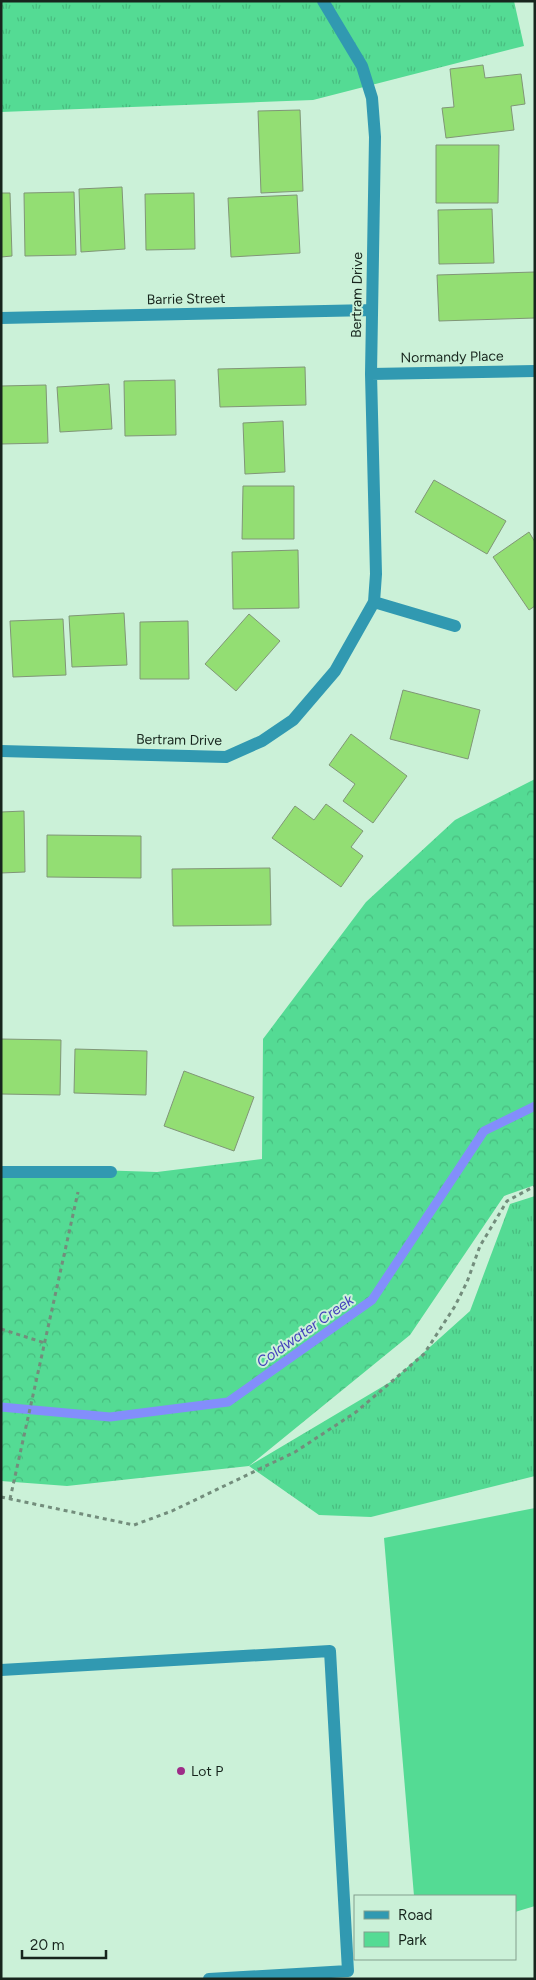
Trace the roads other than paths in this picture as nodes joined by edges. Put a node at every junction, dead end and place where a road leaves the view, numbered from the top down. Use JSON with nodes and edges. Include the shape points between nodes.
{"nodes":[{"id":1,"x":322,"y":1,"type":"edge"},
{"id":2,"x":372,"y":310,"type":"junction"},
{"id":3,"x":1,"y":318,"type":"edge"},
{"id":4,"x":535,"y":371,"type":"edge"},
{"id":5,"x":371,"y":374,"type":"junction"},
{"id":6,"x":374,"y":602,"type":"junction"},
{"id":7,"x":455,"y":626,"type":"dead end"},
{"id":8,"x":1,"y":751,"type":"edge"},
{"id":9,"x":1,"y":1172,"type":"edge"},
{"id":10,"x":111,"y":1172,"type":"dead end"},
{"id":11,"x":1,"y":1670,"type":"edge"},
{"id":12,"x":209,"y":1979,"type":"edge"}],
"edges":[{"from":1,"to":2,"type":"street","name":"Bertram Drive","via":[[362,66],[372,98]]},
{"from":2,"to":3,"type":"street","name":"Barrie Street"},
{"from":2,"to":5,"type":"street","name":"Bertram Drive"},
{"from":4,"to":5,"type":"street","name":"Normandy Place"},
{"from":5,"to":6,"type":"street","name":"Bertram Drive"},
{"from":6,"to":7,"type":"street"},
{"from":6,"to":8,"type":"street","name":"Bertram Drive","via":[[335,671],[293,720],[262,741],[226,757]]},
{"from":9,"to":10,"type":"street"},
{"from":11,"to":12,"type":"street","via":[[330,1652],[348,1971]]}]}
